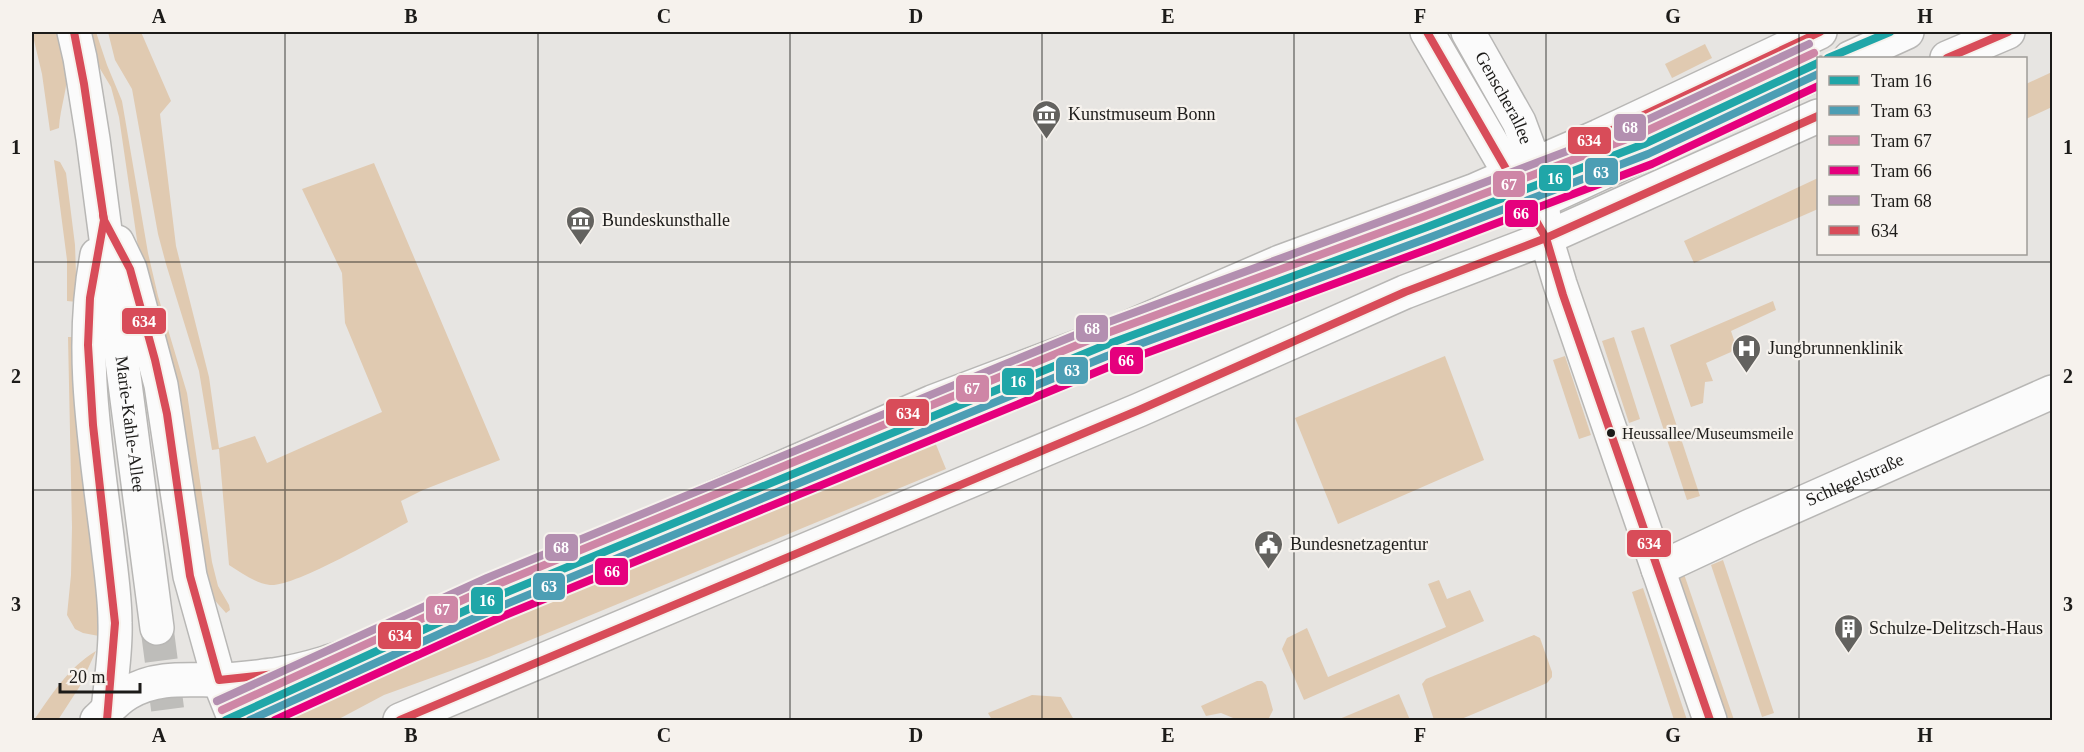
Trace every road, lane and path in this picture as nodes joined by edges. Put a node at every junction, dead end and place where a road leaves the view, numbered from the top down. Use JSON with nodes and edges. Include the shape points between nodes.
{"nodes":[{"id":1,"x":74,"y":32,"type":"edge"},
{"id":2,"x":1427,"y":32,"type":"edge"},
{"id":3,"x":1468,"y":32,"type":"edge"},
{"id":4,"x":1821,"y":32,"type":"edge"},
{"id":5,"x":1907,"y":32,"type":"edge"},
{"id":6,"x":2008,"y":32,"type":"edge"},
{"id":7,"x":1852,"y":57,"type":"edge"},
{"id":8,"x":1949,"y":57,"type":"edge"},
{"id":9,"x":1817,"y":73,"type":"edge"},
{"id":10,"x":1817,"y":116,"type":"edge"},
{"id":11,"x":1523,"y":170,"type":"junction"},
{"id":12,"x":1535,"y":204,"type":"junction"},
{"id":13,"x":104,"y":220,"type":"junction"},
{"id":14,"x":1546,"y":238,"type":"junction"},
{"id":15,"x":2052,"y":392,"type":"edge"},
{"id":16,"x":1659,"y":569,"type":"junction"},
{"id":17,"x":157,"y":628,"type":"tunnel mouth"},
{"id":18,"x":219,"y":680,"type":"junction"},
{"id":19,"x":104,"y":717,"type":"edge"},
{"id":20,"x":235,"y":720,"type":"edge"},
{"id":21,"x":403,"y":720,"type":"edge"},
{"id":22,"x":1710,"y":720,"type":"edge"}],
"edges":[{"from":1,"to":13,"type":"main road","name":"Marie-Kahle-Allee"},
{"from":2,"to":11,"type":"main road","name":"Genscherallee"},
{"from":3,"to":11,"type":"main road","name":"Genscherallee","via":[[1520,122]]},
{"from":4,"to":11,"type":"main road"},
{"from":5,"to":7,"type":"main road"},
{"from":6,"to":8,"type":"main road"},
{"from":9,"to":12,"type":"main road"},
{"from":10,"to":14,"type":"main road"},
{"from":11,"to":12,"type":"main road","name":"Genscherallee"},
{"from":11,"to":18,"type":"main road","via":[[1280,262],[1125,329],[932,402],[375,646],[276,674]]},
{"from":12,"to":14,"type":"main road","name":"Genscherallee"},
{"from":13,"to":17,"type":"main road","name":"Marie-Kahle-Allee"},
{"from":13,"to":18,"type":"main road","name":"Marie-Kahle-Allee","via":[[130,269],[156,360],[190,576]]},
{"from":13,"to":19,"type":"main road","name":"Marie-Kahle-Allee","via":[[90,298],[88,345],[93,425],[114,598],[115,642]]},
{"from":14,"to":16,"type":"main road","name":"Genscherallee"},
{"from":14,"to":21,"type":"main road","via":[[1404,292],[1139,410]]},
{"from":15,"to":16,"type":"main road","name":"Schlegelstraße"},
{"from":16,"to":22,"type":"main road","name":"Genscherallee"},
{"from":18,"to":19,"type":"main road","via":[[157,682],[129,692]]},
{"from":18,"to":20,"type":"main road","name":"Marie-Kahle-Allee"}]}
